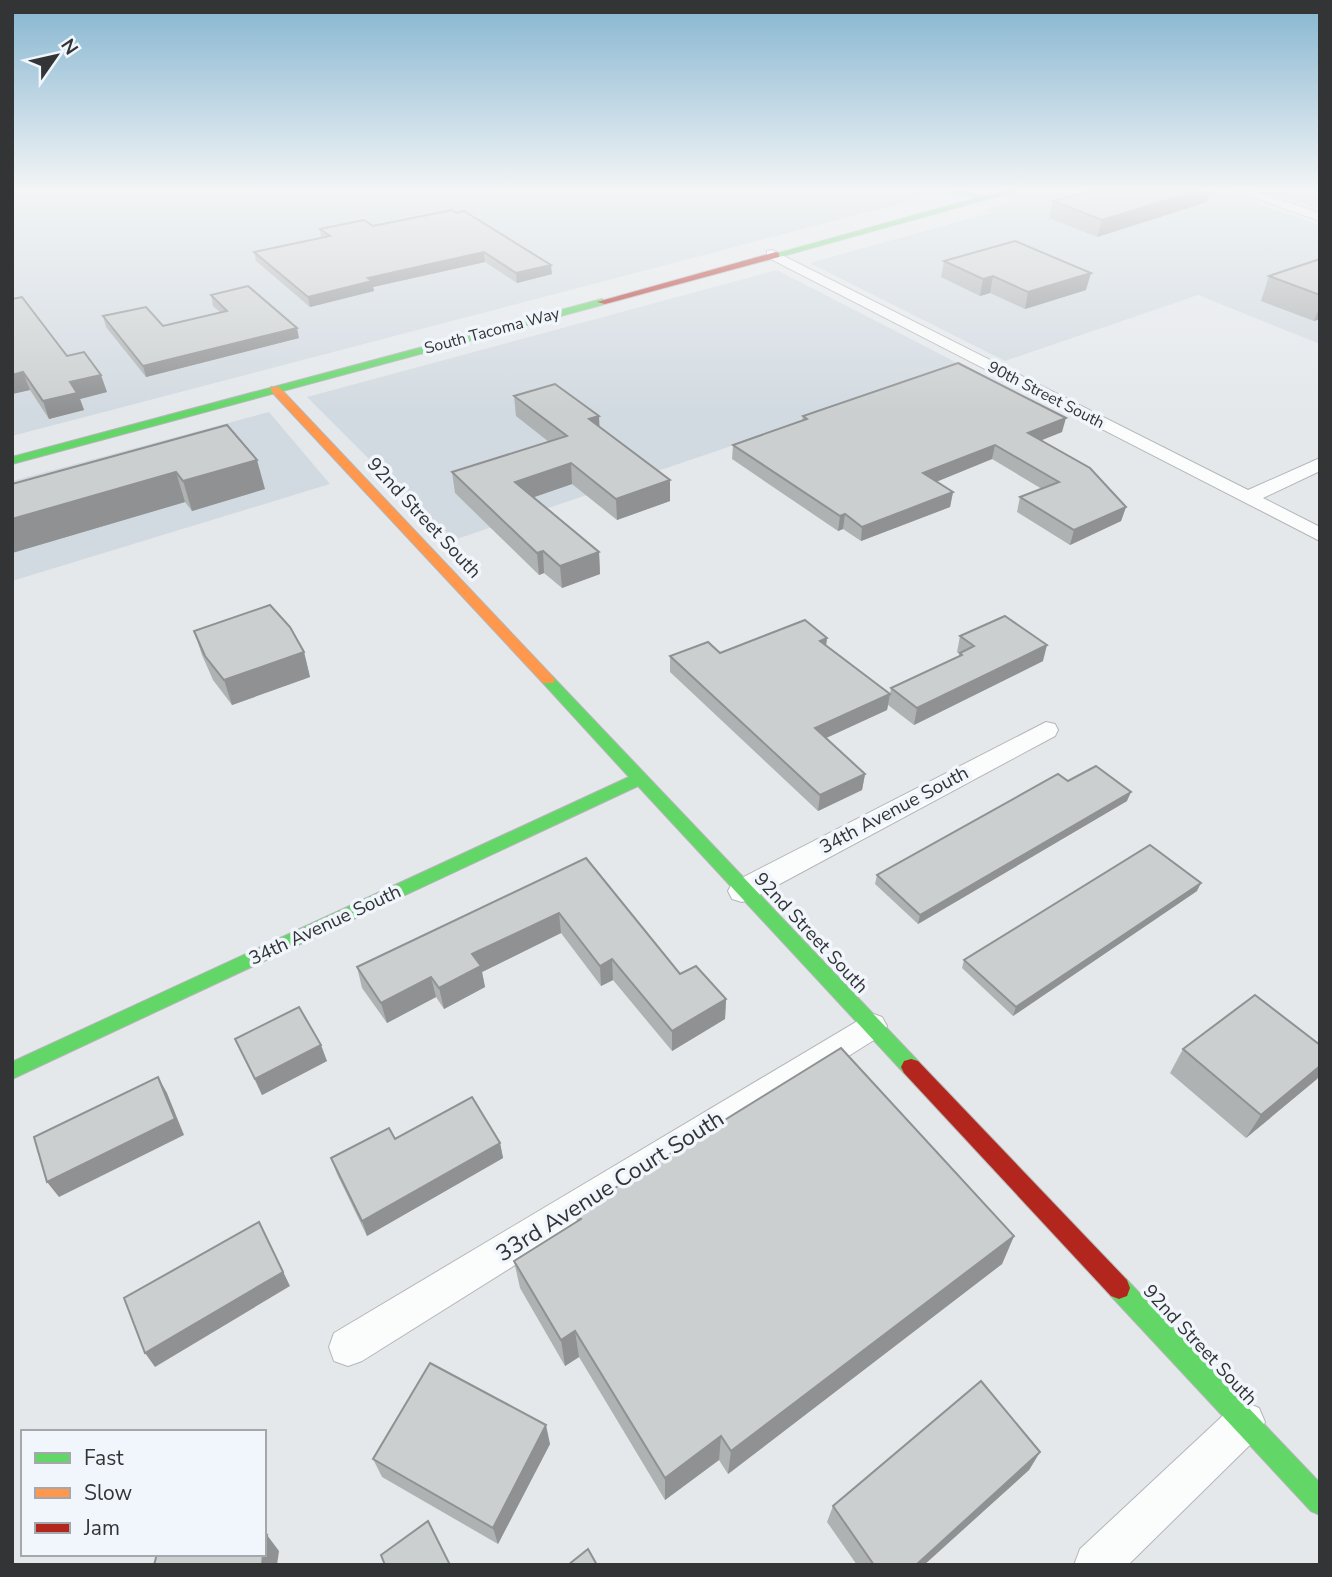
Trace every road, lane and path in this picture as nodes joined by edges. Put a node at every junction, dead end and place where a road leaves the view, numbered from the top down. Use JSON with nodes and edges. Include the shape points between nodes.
{"nodes":[{"id":1,"x":733,"y":265,"type":"edge"},
{"id":2,"x":793,"y":265,"type":"edge"},
{"id":3,"x":275,"y":389,"type":"junction"},
{"id":4,"x":12,"y":461,"type":"edge"},
{"id":5,"x":1320,"y":464,"type":"edge"},
{"id":6,"x":1248,"y":499,"type":"junction"},
{"id":7,"x":1320,"y":535,"type":"edge"},
{"id":8,"x":1046,"y":730,"type":"dead end"},
{"id":9,"x":638,"y":779,"type":"junction"},
{"id":10,"x":743,"y":891,"type":"junction"},
{"id":11,"x":871,"y":1026,"type":"junction"},
{"id":12,"x":12,"y":1070,"type":"edge"},
{"id":13,"x":348,"y":1347,"type":"dead end"},
{"id":14,"x":1245,"y":1422,"type":"junction"},
{"id":15,"x":1320,"y":1502,"type":"edge"},
{"id":16,"x":1096,"y":1565,"type":"edge"}],
"edges":[{"from":1,"to":3,"type":"street","name":"South Tacoma Way"},
{"from":2,"to":6,"type":"street","name":"90th Street South"},
{"from":3,"to":4,"type":"street","name":"South Tacoma Way"},
{"from":3,"to":9,"type":"street","name":"92nd Street South"},
{"from":5,"to":6,"type":"street"},
{"from":6,"to":7,"type":"street","name":"90th Street South"},
{"from":8,"to":10,"type":"street","name":"34th Avenue South"},
{"from":9,"to":10,"type":"street","name":"92nd Street South"},
{"from":9,"to":12,"type":"street","name":"34th Avenue South"},
{"from":10,"to":11,"type":"street","name":"92nd Street South"},
{"from":11,"to":13,"type":"street","name":"33rd Avenue Court South"},
{"from":11,"to":14,"type":"street","name":"92nd Street South"},
{"from":14,"to":15,"type":"street","name":"92nd Street South"},
{"from":14,"to":16,"type":"street"}]}
